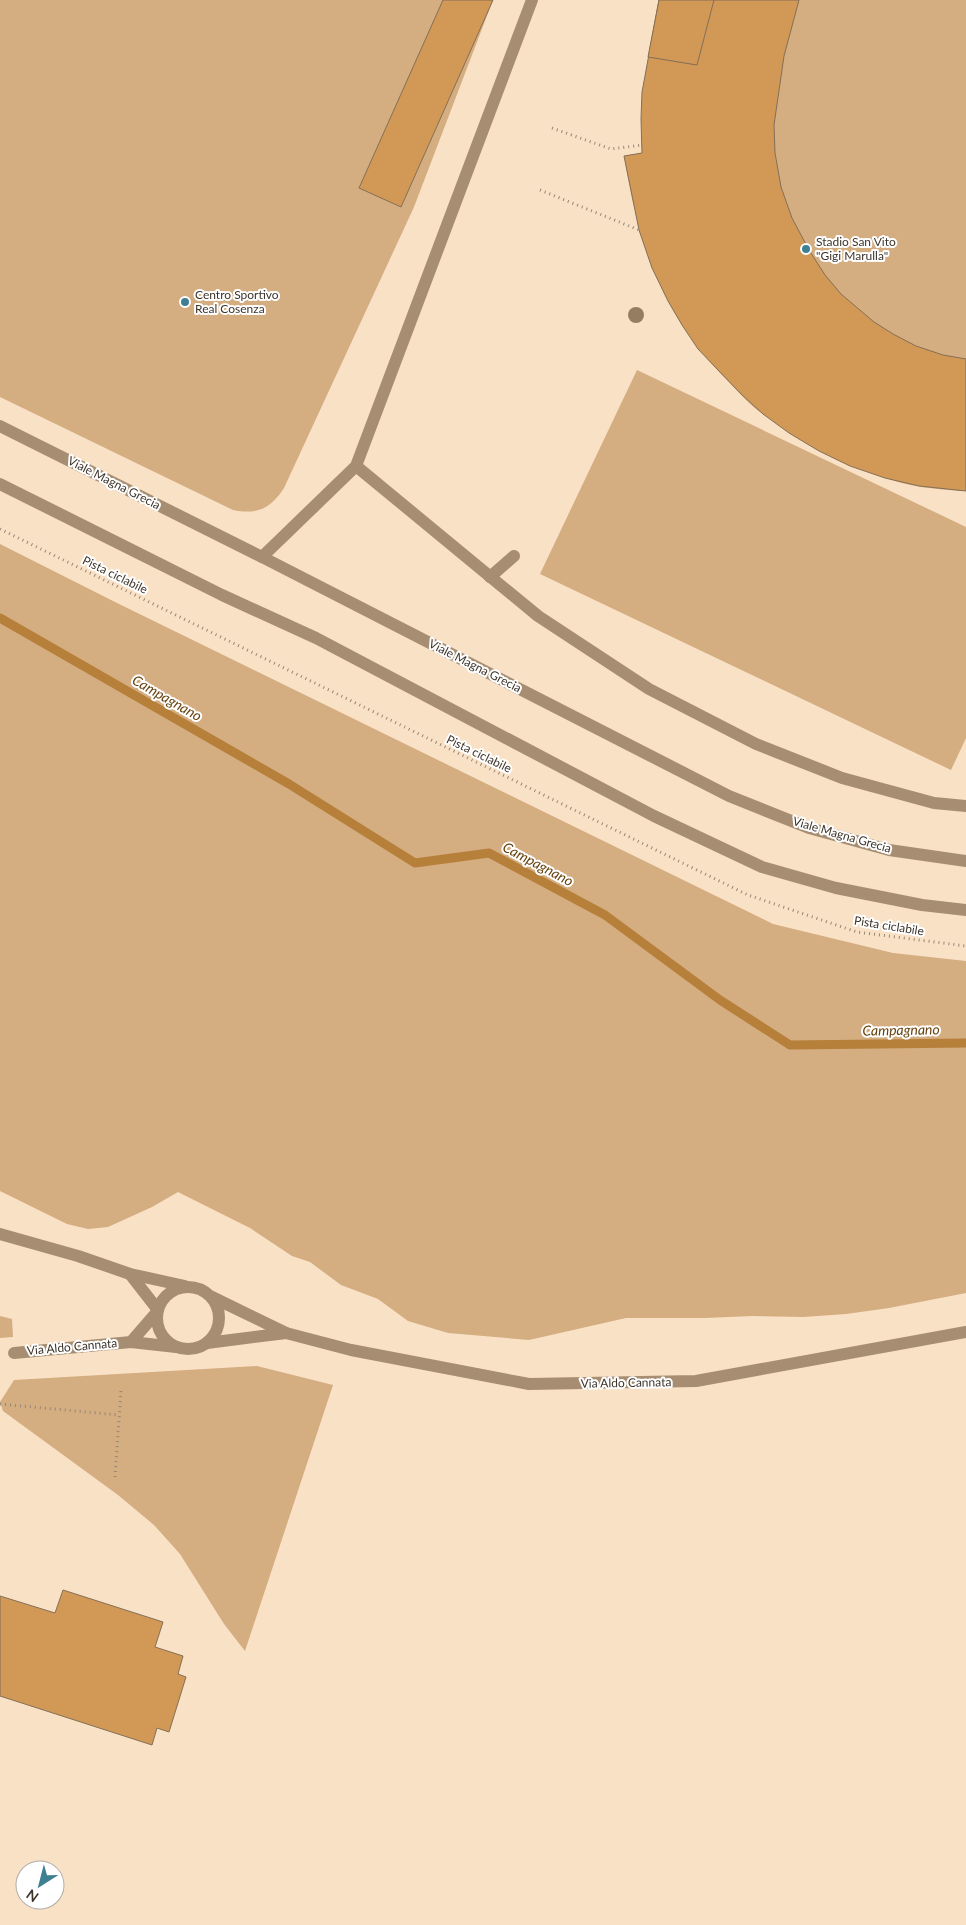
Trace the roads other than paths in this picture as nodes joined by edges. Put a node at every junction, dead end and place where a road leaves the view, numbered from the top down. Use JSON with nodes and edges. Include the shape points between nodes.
{"nodes":[{"id":1,"x":532,"y":0,"type":"edge"},
{"id":2,"x":0,"y":426,"type":"edge"},
{"id":3,"x":356,"y":466,"type":"junction"},
{"id":4,"x":0,"y":484,"type":"edge"},
{"id":5,"x":514,"y":556,"type":"dead end"},
{"id":6,"x":262,"y":557,"type":"junction"},
{"id":7,"x":490,"y":577,"type":"junction"},
{"id":8,"x":966,"y":806,"type":"edge"},
{"id":9,"x":966,"y":861,"type":"edge"},
{"id":10,"x":966,"y":910,"type":"edge"},
{"id":11,"x":0,"y":1234,"type":"edge"},
{"id":12,"x":130,"y":1274,"type":"junction"},
{"id":13,"x":186,"y":1286,"type":"junction"},
{"id":14,"x":212,"y":1298,"type":"junction"},
{"id":15,"x":158,"y":1311,"type":"junction"},
{"id":16,"x":966,"y":1332,"type":"edge"},
{"id":17,"x":286,"y":1333,"type":"junction"},
{"id":18,"x":131,"y":1342,"type":"junction"},
{"id":19,"x":207,"y":1343,"type":"junction"},
{"id":20,"x":177,"y":1347,"type":"junction"},
{"id":21,"x":14,"y":1353,"type":"dead end"}],
"edges":[{"from":1,"to":3,"type":"street"},
{"from":2,"to":6,"type":"street","name":"Viale Magna Grecia"},
{"from":3,"to":6,"type":"street"},
{"from":3,"to":7,"type":"street"},
{"from":4,"to":10,"type":"street","via":[[222,595],[316,638],[654,816],[762,867],[836,888]]},
{"from":5,"to":7,"type":"street"},
{"from":6,"to":9,"type":"street","name":"Viale Magna Grecia","via":[[730,796],[809,828],[889,850]]},
{"from":7,"to":8,"type":"street","via":[[538,616],[649,689],[756,744],[842,778],[934,803]]},
{"from":11,"to":12,"type":"street"},
{"from":12,"to":13,"type":"street"},
{"from":12,"to":15,"type":"street"},
{"from":13,"to":14,"type":"street","name":"Via Aldo Cannata","via":[[205,1291]]},
{"from":13,"to":15,"type":"street","name":"Via Aldo Cannata","via":[[167,1294]]},
{"from":14,"to":17,"type":"street","name":"Via Aldo Cannata"},
{"from":14,"to":19,"type":"street","via":[[218,1306],[219,1326]]},
{"from":15,"to":18,"type":"street","name":"Via Aldo Cannata"},
{"from":15,"to":20,"type":"street","via":[[161,1333]]},
{"from":16,"to":17,"type":"street","name":"Via Aldo Cannata","via":[[696,1382],[528,1384],[351,1350]]},
{"from":17,"to":19,"type":"street","name":"Via Aldo Cannata"},
{"from":18,"to":20,"type":"street","name":"Via Aldo Cannata"},
{"from":18,"to":21,"type":"street","name":"Via Aldo Cannata"},
{"from":19,"to":20,"type":"street","name":"Via Aldo Cannata","via":[[187,1350]]}]}
